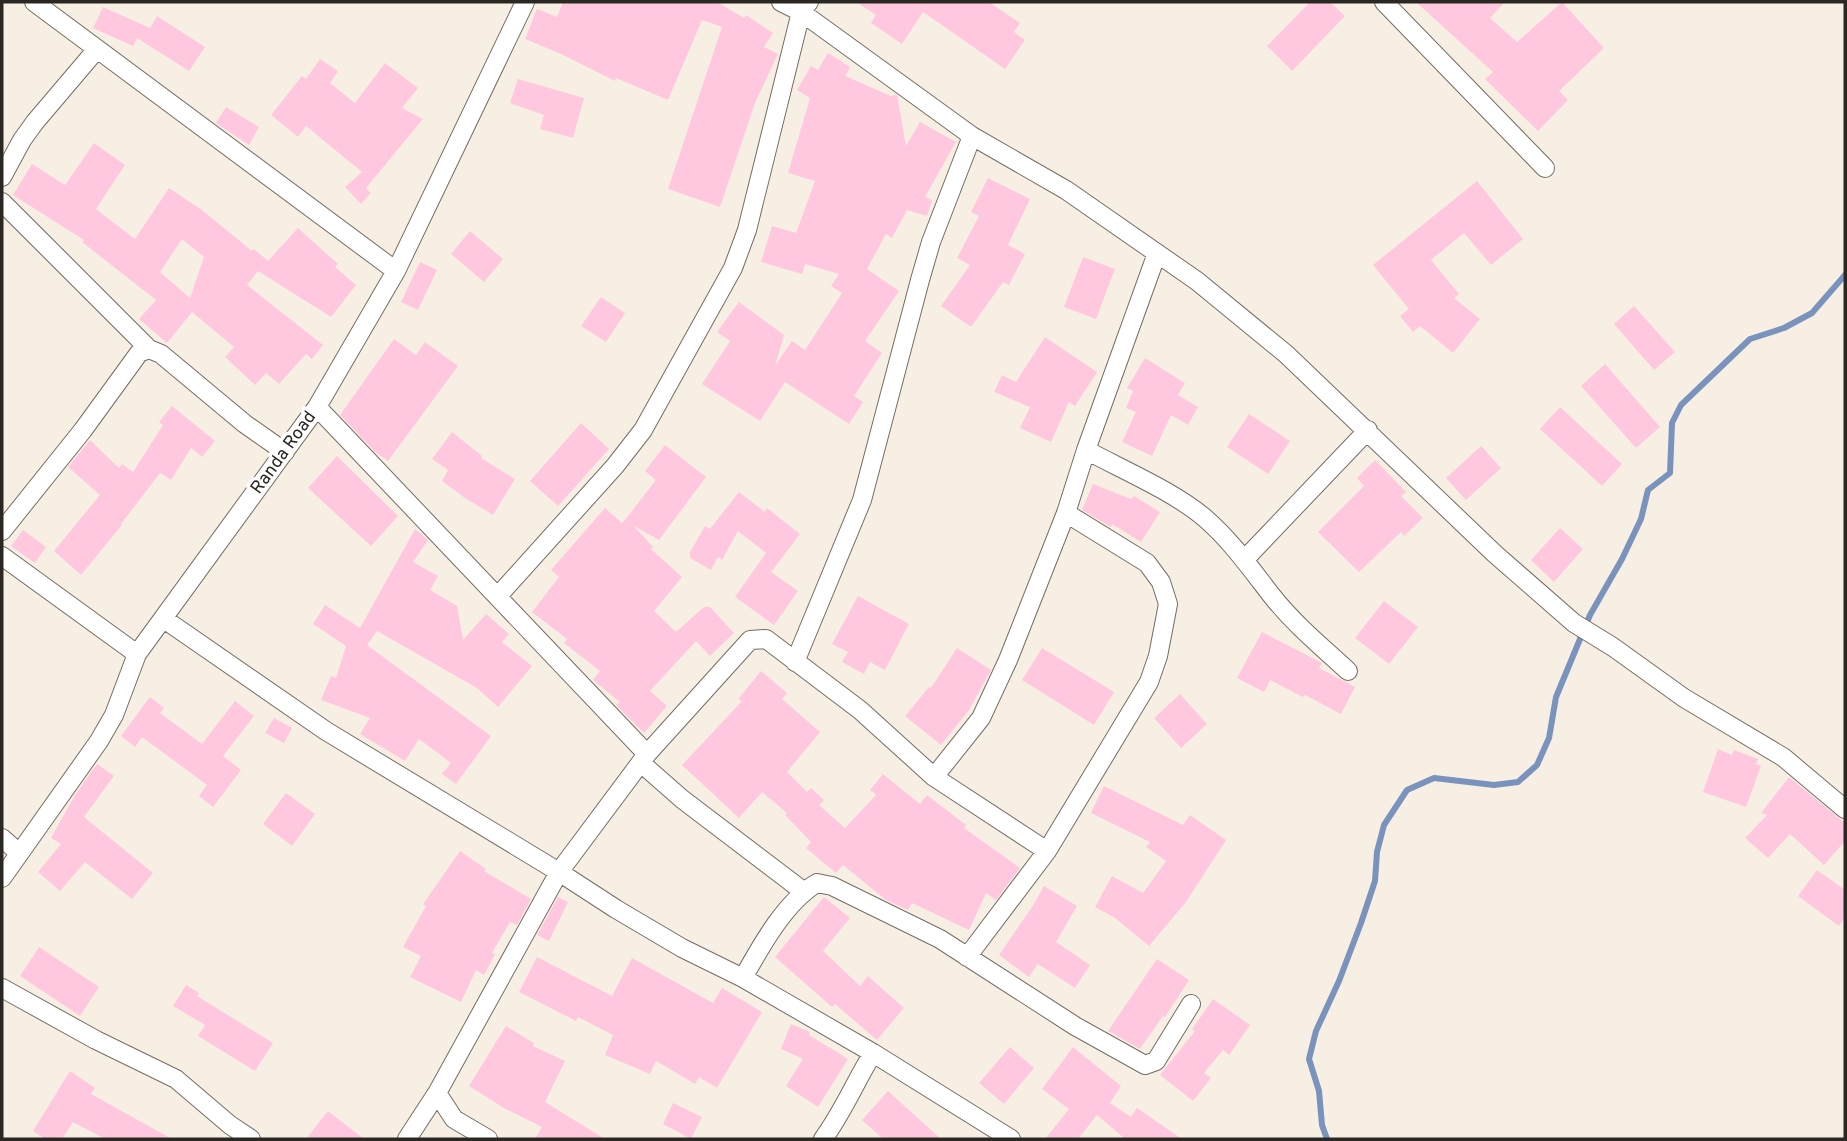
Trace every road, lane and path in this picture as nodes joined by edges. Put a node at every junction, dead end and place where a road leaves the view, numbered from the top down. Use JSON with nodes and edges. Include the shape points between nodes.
{"nodes":[{"id":1,"x":34,"y":2,"type":"edge"},
{"id":2,"x":525,"y":2,"type":"edge"},
{"id":3,"x":781,"y":2,"type":"edge"},
{"id":4,"x":1384,"y":2,"type":"edge"},
{"id":5,"x":805,"y":7,"type":"edge"},
{"id":6,"x":97,"y":49,"type":"junction"},
{"id":7,"x":972,"y":136,"type":"junction"},
{"id":8,"x":1545,"y":168,"type":"dead end"},
{"id":9,"x":2,"y":177,"type":"edge"},
{"id":10,"x":2,"y":202,"type":"edge"},
{"id":11,"x":1157,"y":253,"type":"junction"},
{"id":12,"x":396,"y":271,"type":"junction"},
{"id":13,"x":149,"y":349,"type":"junction"},
{"id":14,"x":317,"y":407,"type":"junction"},
{"id":15,"x":1368,"y":430,"type":"junction"},
{"id":16,"x":1086,"y":450,"type":"junction"},
{"id":17,"x":285,"y":452,"type":"junction"},
{"id":18,"x":1066,"y":513,"type":"junction"},
{"id":19,"x":2,"y":531,"type":"edge"},
{"id":20,"x":2,"y":556,"type":"edge"},
{"id":21,"x":1245,"y":559,"type":"junction"},
{"id":22,"x":498,"y":596,"type":"junction"},
{"id":23,"x":164,"y":619,"type":"junction"},
{"id":24,"x":137,"y":654,"type":"junction"},
{"id":25,"x":795,"y":662,"type":"junction"},
{"id":26,"x":1348,"y":671,"type":"dead end"},
{"id":27,"x":644,"y":758,"type":"junction"},
{"id":28,"x":934,"y":777,"type":"junction"},
{"id":29,"x":1845,"y":809,"type":"edge"},
{"id":30,"x":2,"y":838,"type":"edge"},
{"id":31,"x":1047,"y":851,"type":"junction"},
{"id":32,"x":19,"y":853,"type":"junction"},
{"id":33,"x":559,"y":872,"type":"junction"},
{"id":34,"x":2,"y":878,"type":"edge"},
{"id":35,"x":803,"y":891,"type":"junction"},
{"id":36,"x":967,"y":957,"type":"junction"},
{"id":37,"x":743,"y":978,"type":"junction"},
{"id":38,"x":2,"y":988,"type":"edge"},
{"id":39,"x":1191,"y":1004,"type":"dead end"},
{"id":40,"x":873,"y":1053,"type":"junction"},
{"id":41,"x":437,"y":1093,"type":"junction"},
{"id":42,"x":251,"y":1139,"type":"edge"},
{"id":43,"x":407,"y":1139,"type":"edge"},
{"id":44,"x":488,"y":1139,"type":"edge"},
{"id":45,"x":823,"y":1139,"type":"edge"},
{"id":46,"x":1011,"y":1139,"type":"edge"}],
"edges":[{"from":1,"to":6,"type":"street"},
{"from":2,"to":12,"type":"street","name":"Randa Road"},
{"from":3,"to":5,"type":"street"},
{"from":4,"to":8,"type":"street"},
{"from":5,"to":7,"type":"street"},
{"from":5,"to":22,"type":"street","via":[[733,268],[643,430]]},
{"from":6,"to":9,"type":"street","via":[[35,122]]},
{"from":6,"to":12,"type":"street"},
{"from":7,"to":11,"type":"street","via":[[1066,191]]},
{"from":7,"to":25,"type":"street","via":[[931,242],[862,500]]},
{"from":10,"to":13,"type":"street"},
{"from":11,"to":15,"type":"street","via":[[1286,354]]},
{"from":11,"to":16,"type":"street"},
{"from":12,"to":14,"type":"street","name":"Randa Road"},
{"from":13,"to":17,"type":"street"},
{"from":13,"to":19,"type":"street","via":[[139,353]]},
{"from":14,"to":17,"type":"street","name":"Randa Road"},
{"from":14,"to":22,"type":"street"},
{"from":15,"to":21,"type":"street"},
{"from":15,"to":29,"type":"street","via":[[1495,554],[1574,623],[1684,698],[1783,757]]},
{"from":16,"to":18,"type":"street"},
{"from":16,"to":21,"type":"street","via":[[1205,518]]},
{"from":17,"to":23,"type":"street","name":"Randa Road"},
{"from":18,"to":28,"type":"street","via":[[981,718]]},
{"from":18,"to":31,"type":"street","via":[[1147,563],[1161,582],[1168,604],[1149,682]]},
{"from":20,"to":24,"type":"street"},
{"from":21,"to":26,"type":"street","via":[[1295,621]]},
{"from":22,"to":27,"type":"street"},
{"from":23,"to":24,"type":"street","name":"Randa Road"},
{"from":23,"to":33,"type":"street","via":[[326,732]]},
{"from":24,"to":32,"type":"street","name":"Randa Road","via":[[99,741]]},
{"from":25,"to":27,"type":"street","via":[[766,639],[750,640]]},
{"from":25,"to":28,"type":"street","via":[[860,710]]},
{"from":27,"to":33,"type":"street"},
{"from":27,"to":35,"type":"street","via":[[682,799]]},
{"from":28,"to":31,"type":"street"},
{"from":30,"to":32,"type":"street"},
{"from":31,"to":36,"type":"street"},
{"from":32,"to":34,"type":"street","name":"Randa Road"},
{"from":33,"to":37,"type":"street","via":[[682,948]]},
{"from":33,"to":41,"type":"street"},
{"from":35,"to":36,"type":"street","via":[[817,883],[832,886],[923,929]]},
{"from":35,"to":37,"type":"street","via":[[765,939]]},
{"from":36,"to":39,"type":"street","via":[[1145,1065],[1156,1061]]},
{"from":37,"to":40,"type":"street"},
{"from":38,"to":42,"type":"street","via":[[176,1079]]},
{"from":40,"to":45,"type":"street"},
{"from":40,"to":46,"type":"street"},
{"from":41,"to":43,"type":"street"},
{"from":41,"to":44,"type":"street","via":[[454,1119]]}]}
